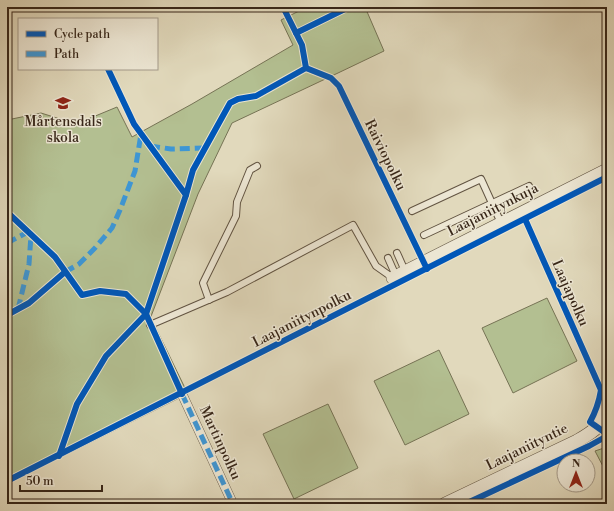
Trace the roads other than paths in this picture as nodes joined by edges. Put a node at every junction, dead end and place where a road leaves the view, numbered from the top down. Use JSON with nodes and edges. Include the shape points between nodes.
{"nodes":[{"id":1,"x":257,"y":166,"type":"dead end"},
{"id":2,"x":607,"y":170,"type":"edge"},
{"id":3,"x":529,"y":186,"type":"dead end"},
{"id":4,"x":492,"y":203,"type":"junction"},
{"id":5,"x":412,"y":210,"type":"dead end"},
{"id":6,"x":501,"y":223,"type":"junction"},
{"id":7,"x":424,"y":235,"type":"dead end"},
{"id":8,"x":397,"y":253,"type":"dead end"},
{"id":9,"x":388,"y":258,"type":"dead end"},
{"id":10,"x":398,"y":275,"type":"junction"},
{"id":11,"x":209,"y":300,"type":"junction"},
{"id":12,"x":150,"y":325,"type":"dead end"},
{"id":13,"x":182,"y":394,"type":"dead end"},
{"id":14,"x":607,"y":403,"type":"edge"},
{"id":15,"x":233,"y":504,"type":"edge"},
{"id":16,"x":445,"y":504,"type":"edge"}],
"edges":[{"from":1,"to":11,"type":"lane","via":[[250,170],[237,202],[236,216],[202,283]]},
{"from":2,"to":6,"type":"street","name":"Laajaniitynkuja"},
{"from":3,"to":4,"type":"lane"},
{"from":4,"to":5,"type":"lane","via":[[481,179]]},
{"from":4,"to":6,"type":"lane"},
{"from":4,"to":7,"type":"lane"},
{"from":6,"to":10,"type":"street","name":"Laajaniitynkuja"},
{"from":8,"to":10,"type":"lane"},
{"from":9,"to":10,"type":"lane"},
{"from":10,"to":11,"type":"lane","via":[[376,266],[353,226]]},
{"from":11,"to":12,"type":"lane"},
{"from":13,"to":15,"type":"street","name":"Martinpolku"},
{"from":14,"to":16,"type":"street","name":"Laajaniityntie","via":[[606,413],[593,432]]}]}
